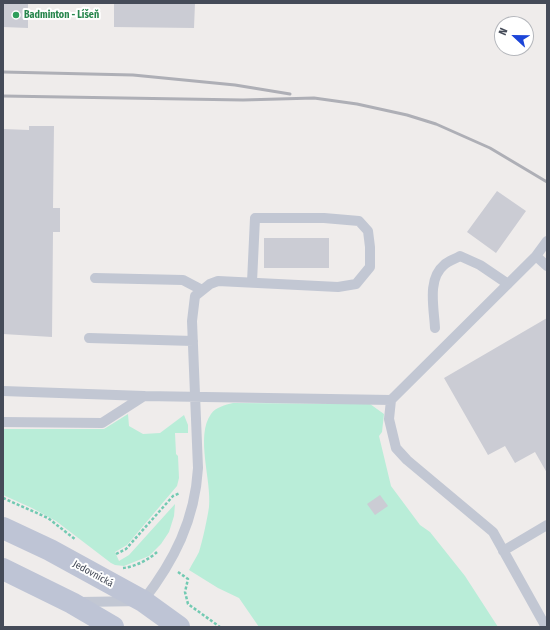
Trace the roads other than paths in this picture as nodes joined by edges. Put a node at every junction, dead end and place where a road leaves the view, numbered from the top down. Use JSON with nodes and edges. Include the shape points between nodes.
{"nodes":[{"id":1,"x":547,"y":241,"type":"edge"},
{"id":2,"x":536,"y":256,"type":"junction"},
{"id":3,"x":547,"y":266,"type":"edge"},
{"id":4,"x":95,"y":278,"type":"dead end"},
{"id":5,"x":252,"y":282,"type":"junction"},
{"id":6,"x":508,"y":284,"type":"junction"},
{"id":7,"x":202,"y":290,"type":"junction"},
{"id":8,"x":435,"y":328,"type":"dead end"},
{"id":9,"x":89,"y":338,"type":"dead end"},
{"id":10,"x":193,"y":341,"type":"junction"},
{"id":11,"x":3,"y":391,"type":"edge"},
{"id":12,"x":144,"y":396,"type":"junction"},
{"id":13,"x":194,"y":396,"type":"junction"},
{"id":14,"x":391,"y":400,"type":"junction"},
{"id":15,"x":3,"y":422,"type":"edge"},
{"id":16,"x":547,"y":525,"type":"edge"},
{"id":17,"x":3,"y":528,"type":"edge"},
{"id":18,"x":503,"y":551,"type":"junction"},
{"id":19,"x":3,"y":569,"type":"edge"},
{"id":20,"x":143,"y":601,"type":"junction"},
{"id":21,"x":72,"y":603,"type":"junction"},
{"id":22,"x":113,"y":627,"type":"edge"},
{"id":23,"x":179,"y":627,"type":"edge"},
{"id":24,"x":546,"y":627,"type":"edge"}],
"edges":[{"from":1,"to":2,"type":"lane"},
{"from":2,"to":3,"type":"lane"},
{"from":2,"to":6,"type":"lane"},
{"from":4,"to":7,"type":"lane","via":[[183,280]]},
{"from":5,"to":5,"type":"lane","via":[[255,218],[360,221],[368,231],[370,267],[356,284],[338,286]]},
{"from":5,"to":7,"type":"lane","via":[[218,281]]},
{"from":6,"to":8,"type":"lane","via":[[480,265],[460,256],[444,264],[435,276]]},
{"from":6,"to":14,"type":"lane"},
{"from":7,"to":10,"type":"lane","via":[[195,296]]},
{"from":9,"to":10,"type":"lane"},
{"from":10,"to":13,"type":"lane"},
{"from":11,"to":12,"type":"lane"},
{"from":12,"to":13,"type":"lane"},
{"from":12,"to":15,"type":"lane","via":[[102,422]]},
{"from":13,"to":14,"type":"lane"},
{"from":13,"to":20,"type":"lane","via":[[198,468],[192,507],[178,547],[156,585]]},
{"from":14,"to":18,"type":"lane","via":[[389,419],[396,448],[493,532]]},
{"from":16,"to":18,"type":"lane"},
{"from":17,"to":20,"type":"main road","name":"Jedovnická","via":[[50,550]]},
{"from":18,"to":24,"type":"lane"},
{"from":19,"to":21,"type":"main road"},
{"from":20,"to":21,"type":"lane"},
{"from":20,"to":23,"type":"main road","name":"Jedovnická"},
{"from":21,"to":22,"type":"main road"}]}
